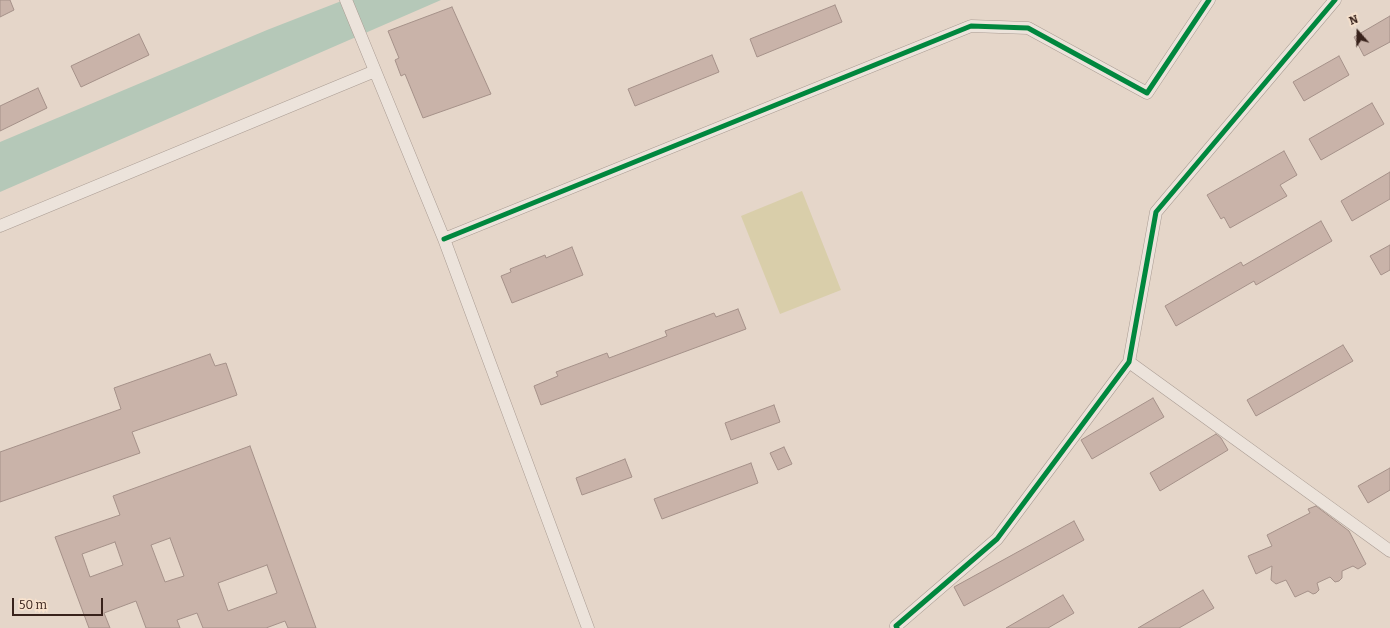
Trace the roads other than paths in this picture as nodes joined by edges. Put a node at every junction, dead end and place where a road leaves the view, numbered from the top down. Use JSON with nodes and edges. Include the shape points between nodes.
{"nodes":[{"id":1,"x":346,"y":0,"type":"edge"},
{"id":2,"x":1210,"y":0,"type":"edge"},
{"id":3,"x":1335,"y":0,"type":"edge"},
{"id":4,"x":374,"y":71,"type":"junction"},
{"id":5,"x":0,"y":226,"type":"edge"},
{"id":6,"x":444,"y":240,"type":"junction"},
{"id":7,"x":1129,"y":362,"type":"junction"},
{"id":8,"x":1390,"y":551,"type":"edge"},
{"id":9,"x":585,"y":627,"type":"edge"},
{"id":10,"x":897,"y":628,"type":"edge"}],
"edges":[{"from":1,"to":4,"type":"street"},
{"from":2,"to":6,"type":"street","via":[[1147,93],[1028,28],[971,26]]},
{"from":3,"to":7,"type":"street","via":[[1156,212]]},
{"from":4,"to":5,"type":"street"},
{"from":4,"to":6,"type":"street"},
{"from":6,"to":9,"type":"street"},
{"from":7,"to":8,"type":"street"},
{"from":7,"to":10,"type":"street","via":[[997,539],[896,626]]}]}
